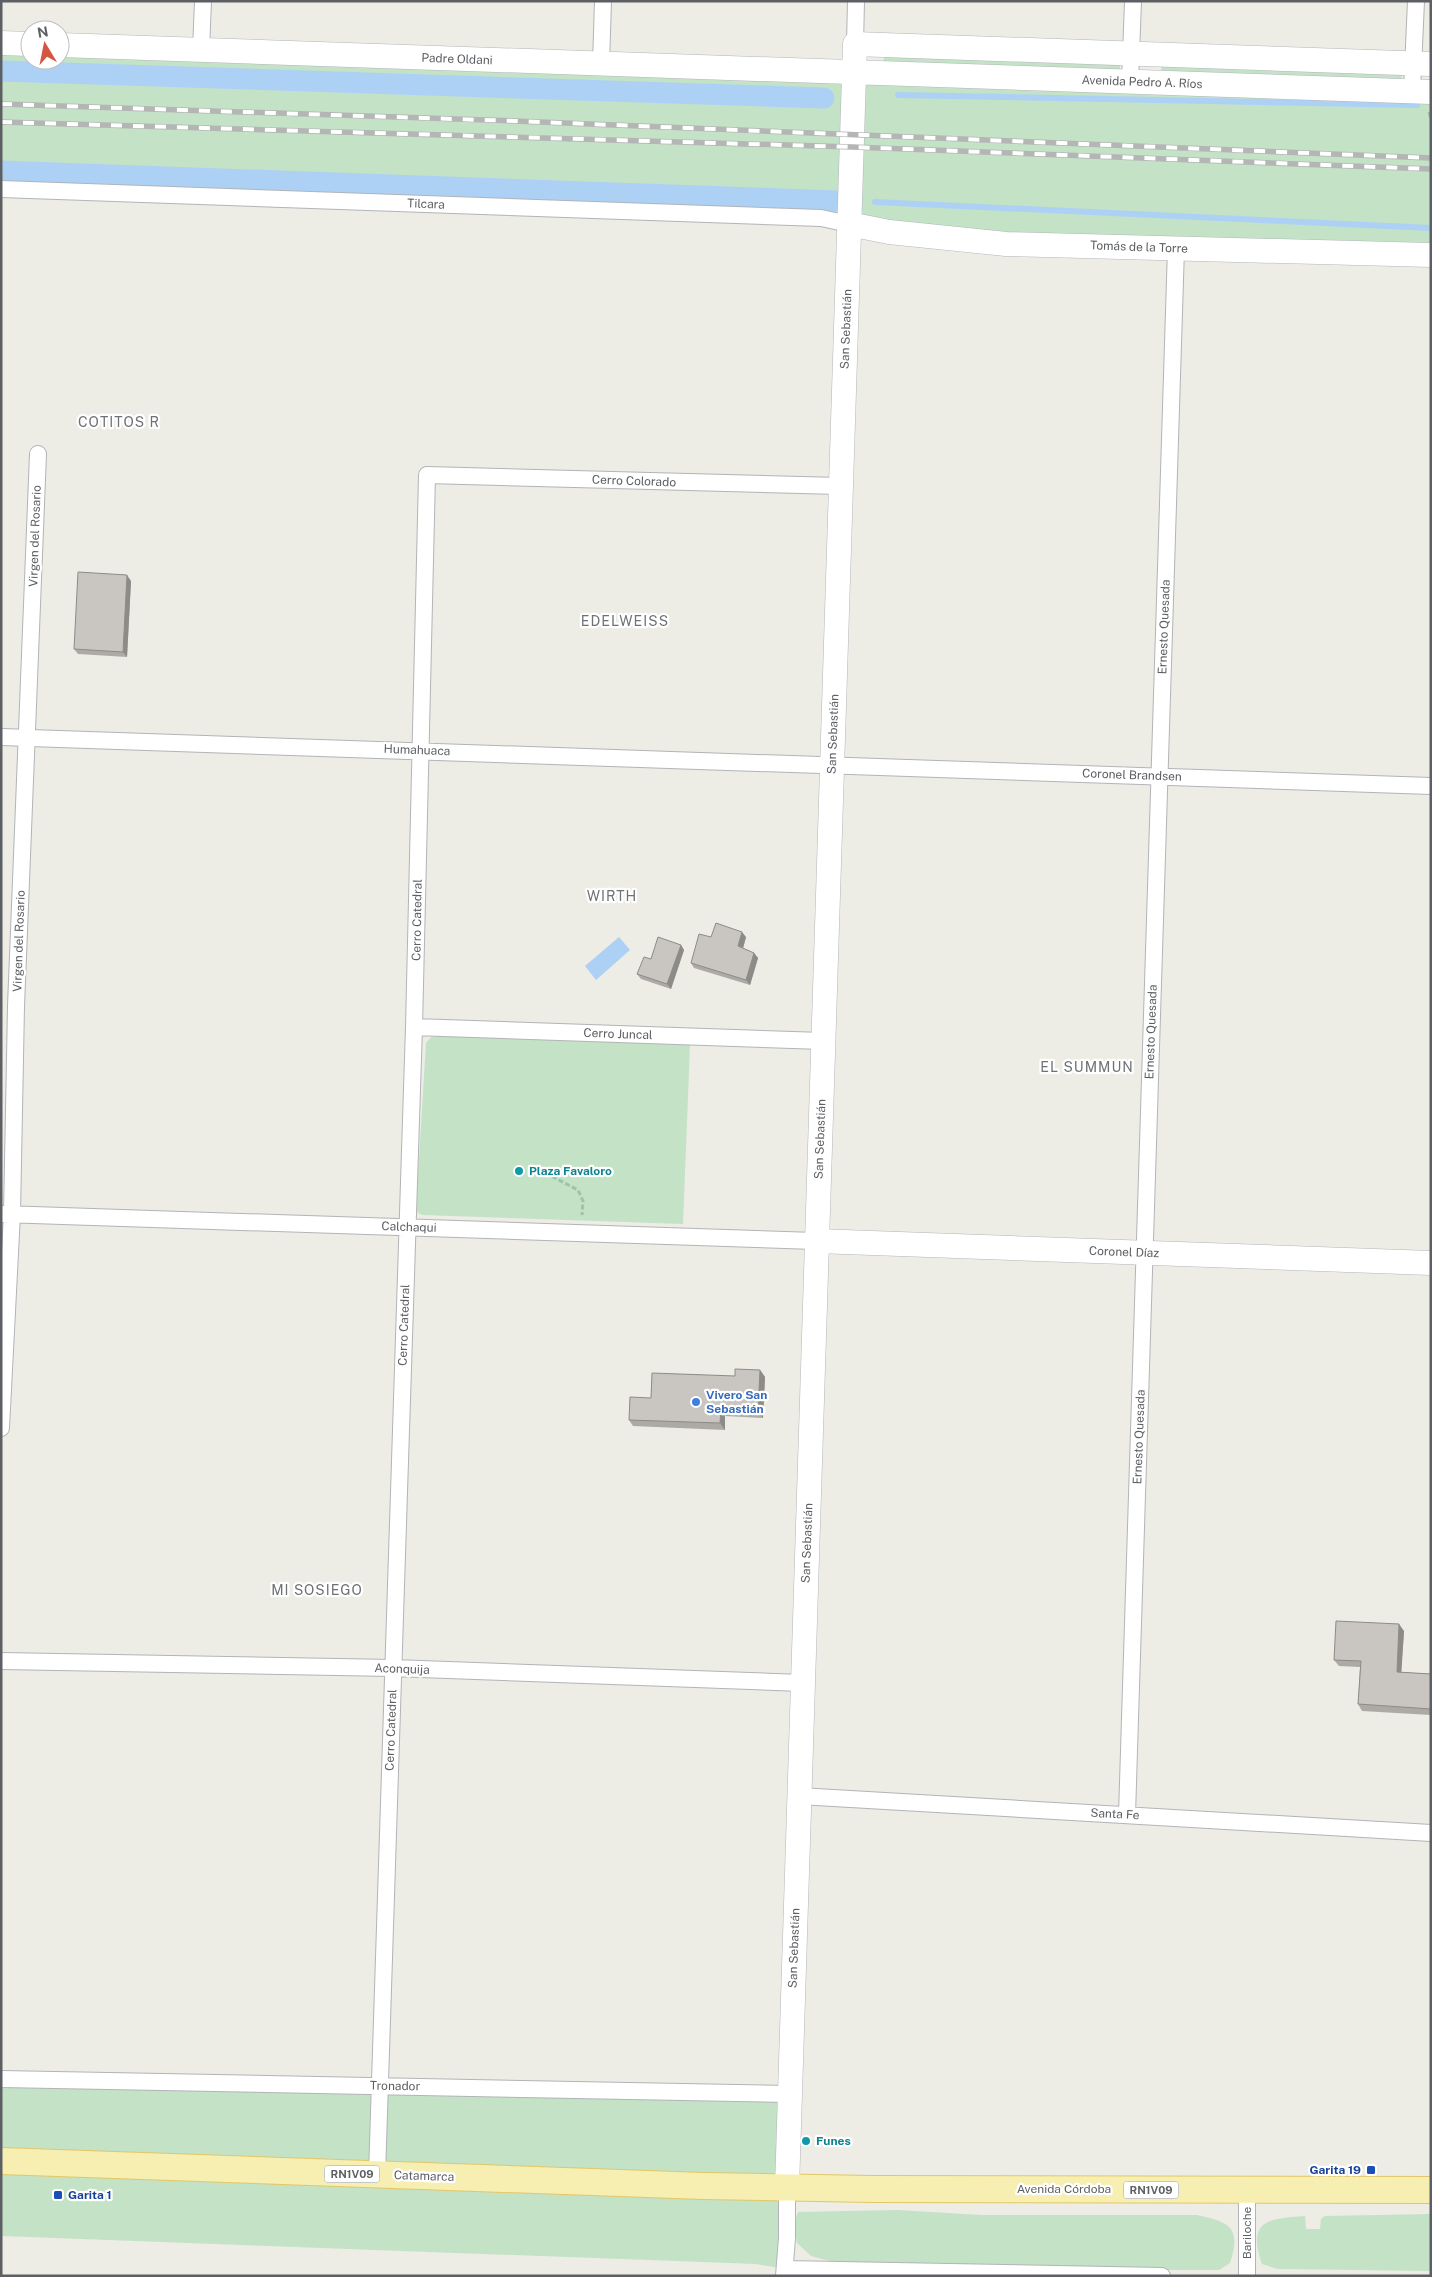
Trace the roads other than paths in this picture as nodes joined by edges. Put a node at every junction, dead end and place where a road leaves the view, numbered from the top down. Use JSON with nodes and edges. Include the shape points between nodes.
{"nodes":[{"id":1,"x":203,"y":1,"type":"edge"},
{"id":2,"x":602,"y":1,"type":"edge"},
{"id":3,"x":856,"y":1,"type":"edge"},
{"id":4,"x":1133,"y":1,"type":"edge"},
{"id":5,"x":1416,"y":1,"type":"edge"},
{"id":6,"x":1,"y":43,"type":"edge"},
{"id":7,"x":20,"y":44,"type":"edge"},
{"id":8,"x":855,"y":44,"type":"junction"},
{"id":9,"x":70,"y":45,"type":"edge"},
{"id":10,"x":201,"y":50,"type":"junction"},
{"id":11,"x":1131,"y":54,"type":"junction"},
{"id":12,"x":601,"y":64,"type":"junction"},
{"id":13,"x":1422,"y":64,"type":"edge"},
{"id":14,"x":854,"y":73,"type":"junction"},
{"id":15,"x":1130,"y":82,"type":"junction"},
{"id":16,"x":1422,"y":91,"type":"edge"},
{"id":17,"x":1,"y":189,"type":"edge"},
{"id":18,"x":849,"y":224,"type":"junction"},
{"id":19,"x":1176,"y":248,"type":"junction"},
{"id":20,"x":1431,"y":255,"type":"edge"},
{"id":21,"x":38,"y":454,"type":"dead end"},
{"id":22,"x":427,"y":475,"type":"joint"},
{"id":23,"x":840,"y":486,"type":"junction"},
{"id":24,"x":1,"y":737,"type":"edge"},
{"id":25,"x":27,"y":738,"type":"junction"},
{"id":26,"x":421,"y":750,"type":"junction"},
{"id":27,"x":832,"y":765,"type":"junction"},
{"id":28,"x":1159,"y":776,"type":"junction"},
{"id":29,"x":1431,"y":786,"type":"edge"},
{"id":30,"x":414,"y":1027,"type":"junction"},
{"id":31,"x":823,"y":1041,"type":"junction"},
{"id":32,"x":7,"y":1214,"type":"edge"},
{"id":33,"x":408,"y":1227,"type":"junction"},
{"id":34,"x":816,"y":1241,"type":"junction"},
{"id":35,"x":1144,"y":1253,"type":"junction"},
{"id":36,"x":1431,"y":1263,"type":"edge"},
{"id":37,"x":1,"y":1428,"type":"edge"},
{"id":38,"x":1,"y":1661,"type":"edge"},
{"id":39,"x":393,"y":1668,"type":"junction"},
{"id":40,"x":802,"y":1683,"type":"junction"},
{"id":41,"x":799,"y":1796,"type":"junction"},
{"id":42,"x":1127,"y":1815,"type":"junction"},
{"id":43,"x":1431,"y":1833,"type":"edge"},
{"id":44,"x":1,"y":2079,"type":"edge"},
{"id":45,"x":380,"y":2086,"type":"junction"},
{"id":46,"x":789,"y":2094,"type":"junction"},
{"id":47,"x":1,"y":2161,"type":"edge"},
{"id":48,"x":377,"y":2175,"type":"junction"},
{"id":49,"x":787,"y":2188,"type":"junction"},
{"id":50,"x":1247,"y":2190,"type":"junction"},
{"id":51,"x":1431,"y":2190,"type":"edge"},
{"id":52,"x":784,"y":2272,"type":"edge"},
{"id":53,"x":1162,"y":2276,"type":"edge"},
{"id":54,"x":1247,"y":2276,"type":"edge"}],
"edges":[{"from":1,"to":10,"type":"street"},
{"from":2,"to":12,"type":"street"},
{"from":3,"to":8,"type":"street","name":"San Sebastián"},
{"from":4,"to":11,"type":"street"},
{"from":5,"to":13,"type":"street"},
{"from":6,"to":7,"type":"main road"},
{"from":8,"to":11,"type":"main road"},
{"from":8,"to":14,"type":"main road","name":"San Sebastián"},
{"from":9,"to":10,"type":"main road","name":"Padre Oldani"},
{"from":10,"to":12,"type":"main road","name":"Padre Oldani"},
{"from":11,"to":13,"type":"main road"},
{"from":11,"to":15,"type":"street"},
{"from":12,"to":14,"type":"main road","name":"Padre Oldani"},
{"from":13,"to":16,"type":"street"},
{"from":14,"to":15,"type":"main road","name":"Avenida Pedro A. Ríos"},
{"from":14,"to":18,"type":"main road","name":"San Sebastián"},
{"from":15,"to":16,"type":"main road","name":"Avenida Pedro A. Ríos"},
{"from":17,"to":18,"type":"street","name":"Tilcara","via":[[821,218]]},
{"from":18,"to":19,"type":"main road","name":"Tomás de la Torre","via":[[889,232],[1006,244]]},
{"from":18,"to":23,"type":"main road","name":"San Sebastián"},
{"from":19,"to":20,"type":"main road","name":"Tomás de la Torre"},
{"from":19,"to":28,"type":"street","name":"Ernesto Quesada"},
{"from":21,"to":25,"type":"street","name":"Virgen del Rosario"},
{"from":22,"to":23,"type":"street","name":"Cerro Colorado"},
{"from":22,"to":26,"type":"street","name":"Cerro Catedral"},
{"from":23,"to":27,"type":"main road","name":"San Sebastián"},
{"from":24,"to":25,"type":"street","name":"Humahuaca"},
{"from":25,"to":26,"type":"street","name":"Humahuaca"},
{"from":25,"to":32,"type":"street","name":"Virgen del Rosario"},
{"from":26,"to":27,"type":"street","name":"Humahuaca"},
{"from":26,"to":30,"type":"street","name":"Cerro Catedral"},
{"from":27,"to":28,"type":"street","name":"Coronel Brandsen"},
{"from":27,"to":31,"type":"main road","name":"San Sebastián"},
{"from":28,"to":29,"type":"street","name":"Coronel Brandsen"},
{"from":28,"to":35,"type":"street","name":"Ernesto Quesada"},
{"from":30,"to":31,"type":"street","name":"Cerro Juncal"},
{"from":30,"to":33,"type":"street","name":"Cerro Catedral"},
{"from":31,"to":34,"type":"main road","name":"San Sebastián"},
{"from":32,"to":33,"type":"street","name":"Calchaqui"},
{"from":32,"to":37,"type":"street","name":"Virgen del Rosario"},
{"from":33,"to":34,"type":"street","name":"Calchaqui"},
{"from":33,"to":39,"type":"street","name":"Cerro Catedral"},
{"from":34,"to":35,"type":"main road","name":"Coronel Díaz"},
{"from":34,"to":40,"type":"main road","name":"San Sebastián"},
{"from":35,"to":36,"type":"main road","name":"Coronel Díaz"},
{"from":35,"to":42,"type":"street","name":"Ernesto Quesada"},
{"from":38,"to":39,"type":"street","name":"Aconquija"},
{"from":39,"to":40,"type":"street","name":"Aconquija"},
{"from":39,"to":45,"type":"street","name":"Cerro Catedral"},
{"from":40,"to":41,"type":"main road","name":"San Sebastián"},
{"from":41,"to":42,"type":"street","name":"Santa Fe"},
{"from":41,"to":46,"type":"main road","name":"San Sebastián"},
{"from":42,"to":43,"type":"street","name":"Santa Fe"},
{"from":44,"to":45,"type":"street","name":"Tronador"},
{"from":45,"to":46,"type":"street","name":"Tronador"},
{"from":45,"to":48,"type":"street","name":"Cerro Catedral"},
{"from":46,"to":49,"type":"main road","name":"San Sebastián"},
{"from":47,"to":48,"type":"main road","name":"Catamarca","number":"RN1V09"},
{"from":48,"to":49,"type":"main road","name":"Catamarca","number":"RN1V09"},
{"from":49,"to":50,"type":"main road","name":"Avenida Córdoba","number":"RN1V09"},
{"from":49,"to":52,"type":"street","name":"San Sebastián"},
{"from":50,"to":51,"type":"main road","name":"Avenida Córdoba","number":"RN1V09"},
{"from":50,"to":54,"type":"street","name":"Bariloche"},
{"from":52,"to":53,"type":"street"}]}
